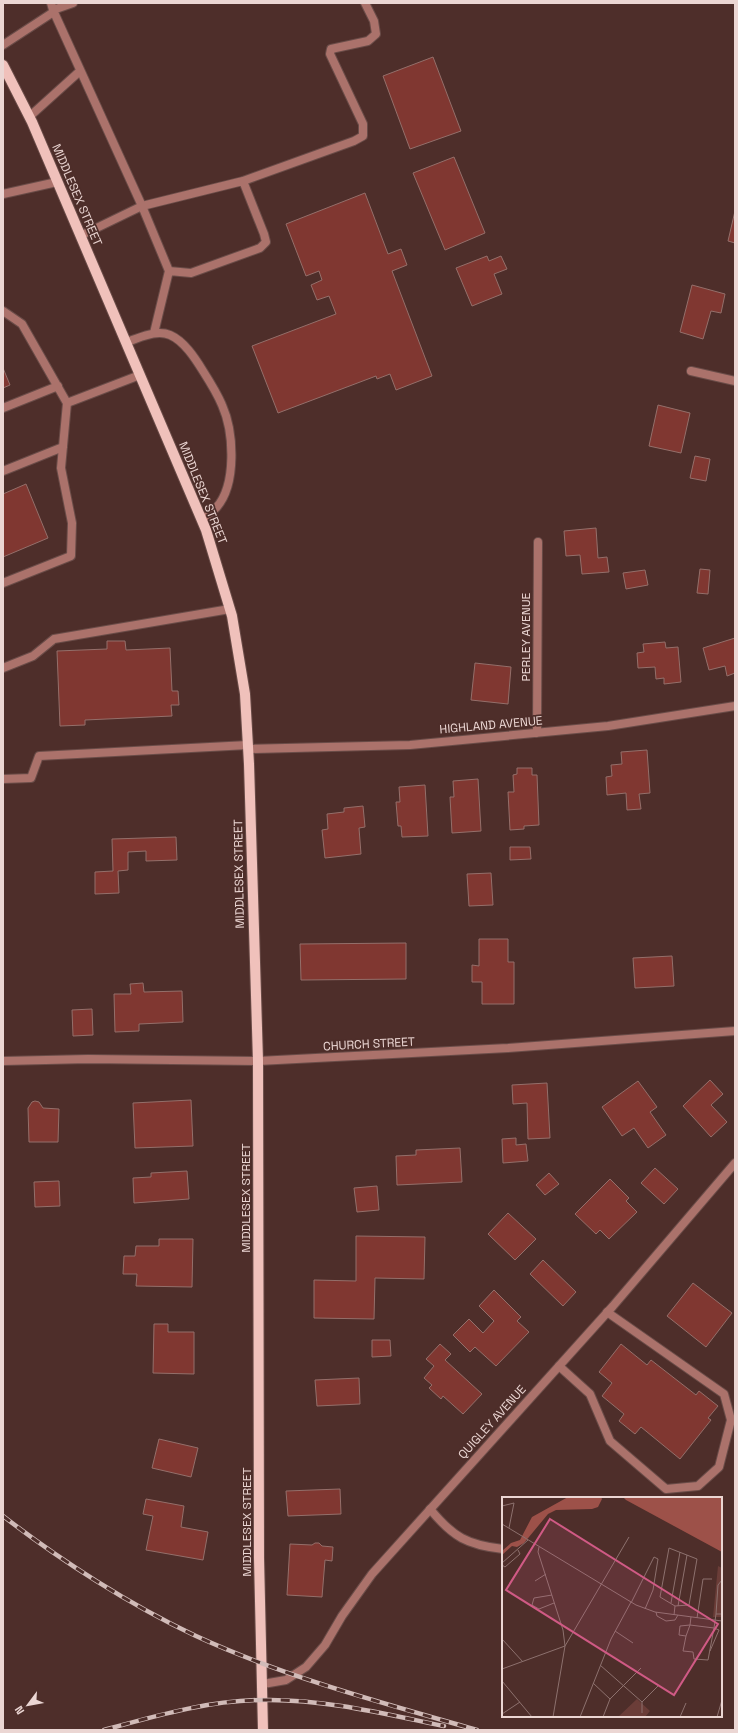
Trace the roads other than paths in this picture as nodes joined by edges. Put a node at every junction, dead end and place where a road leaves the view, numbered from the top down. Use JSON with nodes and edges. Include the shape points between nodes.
{"nodes":[{"id":1,"x":73,"y":3,"type":"edge"},
{"id":2,"x":364,"y":3,"type":"edge"},
{"id":3,"x":52,"y":7,"type":"edge"},
{"id":4,"x":3,"y":45,"type":"edge"},
{"id":5,"x":3,"y":65,"type":"edge"},
{"id":6,"x":80,"y":71,"type":"junction"},
{"id":7,"x":29,"y":117,"type":"junction"},
{"id":8,"x":243,"y":181,"type":"junction"},
{"id":9,"x":57,"y":182,"type":"junction"},
{"id":10,"x":3,"y":194,"type":"edge"},
{"id":11,"x":142,"y":206,"type":"junction"},
{"id":12,"x":80,"y":236,"type":"junction"},
{"id":13,"x":169,"y":271,"type":"junction"},
{"id":14,"x":3,"y":311,"type":"edge"},
{"id":15,"x":154,"y":333,"type":"junction"},
{"id":16,"x":126,"y":342,"type":"junction"},
{"id":17,"x":691,"y":371,"type":"dead end"},
{"id":18,"x":140,"y":375,"type":"junction"},
{"id":19,"x":735,"y":381,"type":"edge"},
{"id":20,"x":58,"y":386,"type":"junction"},
{"id":21,"x":67,"y":403,"type":"junction"},
{"id":22,"x":3,"y":408,"type":"edge"},
{"id":23,"x":63,"y":447,"type":"junction"},
{"id":24,"x":3,"y":472,"type":"edge"},
{"id":25,"x":202,"y":520,"type":"junction"},
{"id":26,"x":538,"y":542,"type":"dead end"},
{"id":27,"x":3,"y":583,"type":"edge"},
{"id":28,"x":230,"y":609,"type":"junction"},
{"id":29,"x":3,"y":668,"type":"edge"},
{"id":30,"x":735,"y":706,"type":"edge"},
{"id":31,"x":537,"y":733,"type":"junction"},
{"id":32,"x":248,"y":747,"type":"junction"},
{"id":33,"x":3,"y":779,"type":"edge"},
{"id":34,"x":735,"y":1031,"type":"edge"},
{"id":35,"x":3,"y":1061,"type":"edge"},
{"id":36,"x":258,"y":1061,"type":"junction"},
{"id":37,"x":735,"y":1163,"type":"edge"},
{"id":38,"x":607,"y":1312,"type":"junction"},
{"id":39,"x":559,"y":1366,"type":"junction"},
{"id":40,"x":430,"y":1509,"type":"junction"},
{"id":41,"x":502,"y":1549,"type":"edge"},
{"id":42,"x":262,"y":1684,"type":"junction"},
{"id":43,"x":263,"y":1730,"type":"edge"}],
"edges":[{"from":1,"to":3,"type":"street"},
{"from":2,"to":8,"type":"street","via":[[374,21],[376,34],[368,42],[331,49],[330,54],[363,124],[363,136]]},
{"from":3,"to":4,"type":"street","via":[[17,37]]},
{"from":3,"to":6,"type":"street"},
{"from":5,"to":7,"type":"main road","name":"MIDDLESEX STREET"},
{"from":6,"to":7,"type":"street"},
{"from":6,"to":11,"type":"street"},
{"from":7,"to":9,"type":"main road","name":"MIDDLESEX STREET"},
{"from":8,"to":11,"type":"street"},
{"from":8,"to":13,"type":"street","via":[[266,242],[260,248],[190,273]]},
{"from":9,"to":10,"type":"street"},
{"from":9,"to":12,"type":"main road","name":"MIDDLESEX STREET"},
{"from":11,"to":12,"type":"street"},
{"from":11,"to":13,"type":"street"},
{"from":12,"to":16,"type":"main road","name":"MIDDLESEX STREET"},
{"from":13,"to":15,"type":"street"},
{"from":14,"to":20,"type":"street","via":[[22,324]]},
{"from":15,"to":16,"type":"street"},
{"from":15,"to":25,"type":"street","via":[[170,334],[180,341],[195,358],[223,406],[231,462],[226,491],[216,508]]},
{"from":16,"to":18,"type":"main road","name":"MIDDLESEX STREET"},
{"from":17,"to":19,"type":"street"},
{"from":18,"to":21,"type":"street"},
{"from":18,"to":25,"type":"main road","name":"MIDDLESEX STREET"},
{"from":20,"to":21,"type":"street"},
{"from":20,"to":22,"type":"street"},
{"from":21,"to":23,"type":"street"},
{"from":23,"to":24,"type":"street"},
{"from":23,"to":27,"type":"street","via":[[61,468],[72,523],[72,556]]},
{"from":25,"to":28,"type":"main road","name":"MIDDLESEX STREET"},
{"from":26,"to":31,"type":"street","name":"PERLEY AVENUE"},
{"from":28,"to":29,"type":"street","via":[[54,639],[33,656]]},
{"from":28,"to":32,"type":"main road","name":"MIDDLESEX STREET","via":[[245,694]]},
{"from":30,"to":31,"type":"street","name":"HIGHLAND AVENUE","via":[[608,726]]},
{"from":31,"to":32,"type":"street","name":"HIGHLAND AVENUE","via":[[410,745]]},
{"from":32,"to":33,"type":"street","name":"HIGHLAND AVENUE","via":[[39,756],[31,778]]},
{"from":32,"to":36,"type":"main road","name":"MIDDLESEX STREET"},
{"from":34,"to":36,"type":"street","name":"CHURCH STREET","via":[[508,1048]]},
{"from":35,"to":36,"type":"street","name":"CHURCH STREET"},
{"from":36,"to":42,"type":"main road","name":"MIDDLESEX STREET","via":[[259,1550]]},
{"from":37,"to":38,"type":"street","name":"QUIGLEY AVENUE"},
{"from":38,"to":39,"type":"street","name":"QUIGLEY AVENUE"},
{"from":38,"to":39,"type":"street","via":[[724,1394],[731,1420],[719,1467],[698,1486],[666,1489],[610,1441],[590,1394]]},
{"from":39,"to":40,"type":"street","name":"QUIGLEY AVENUE"},
{"from":40,"to":41,"type":"street","via":[[442,1524],[459,1538],[482,1547]]},
{"from":40,"to":42,"type":"street","name":"QUIGLEY AVENUE","via":[[372,1574],[325,1645],[306,1667],[286,1680]]},
{"from":42,"to":43,"type":"main road","name":"MIDDLESEX STREET"}]}
